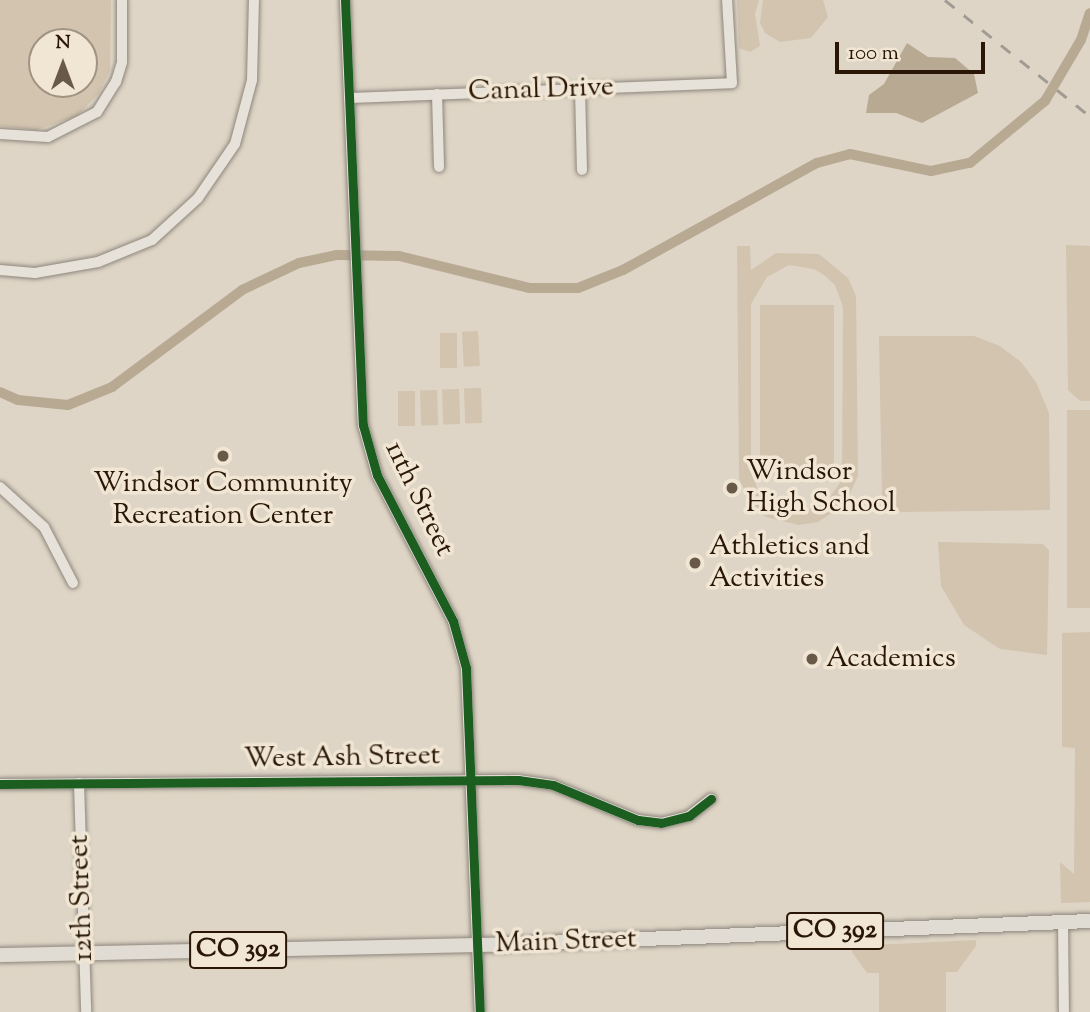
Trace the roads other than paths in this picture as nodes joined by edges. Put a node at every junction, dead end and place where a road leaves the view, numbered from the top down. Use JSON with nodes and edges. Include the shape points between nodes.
{"nodes":[{"id":1,"x":122,"y":0,"type":"edge"},
{"id":2,"x":254,"y":0,"type":"edge"},
{"id":3,"x":345,"y":0,"type":"edge"},
{"id":4,"x":727,"y":0,"type":"edge"},
{"id":5,"x":580,"y":89,"type":"junction"},
{"id":6,"x":437,"y":94,"type":"junction"},
{"id":7,"x":349,"y":97,"type":"junction"},
{"id":8,"x":0,"y":134,"type":"edge"},
{"id":9,"x":439,"y":167,"type":"dead end"},
{"id":10,"x":582,"y":170,"type":"dead end"},
{"id":11,"x":0,"y":270,"type":"edge"},
{"id":12,"x":0,"y":487,"type":"edge"},
{"id":13,"x":73,"y":583,"type":"dead end"},
{"id":14,"x":472,"y":779,"type":"junction"},
{"id":15,"x":79,"y":783,"type":"junction"},
{"id":16,"x":0,"y":784,"type":"edge"},
{"id":17,"x":711,"y":799,"type":"dead end"},
{"id":18,"x":1090,"y":921,"type":"edge"},
{"id":19,"x":1063,"y":922,"type":"junction"},
{"id":20,"x":479,"y":945,"type":"junction"},
{"id":21,"x":84,"y":953,"type":"junction"},
{"id":22,"x":0,"y":955,"type":"edge"},
{"id":23,"x":86,"y":1012,"type":"edge"},
{"id":24,"x":480,"y":1012,"type":"edge"},
{"id":25,"x":1064,"y":1012,"type":"edge"}],
"edges":[{"from":1,"to":8,"type":"street","via":[[122,62],[116,82],[97,112],[48,137]]},
{"from":2,"to":11,"type":"street","via":[[252,80],[236,144],[198,198],[152,240],[98,262],[35,273]]},
{"from":3,"to":7,"type":"street","name":"11th Street"},
{"from":4,"to":5,"type":"street","name":"Canal Drive","via":[[732,83]]},
{"from":5,"to":6,"type":"street","name":"Canal Drive"},
{"from":5,"to":10,"type":"street"},
{"from":6,"to":7,"type":"street","name":"Canal Drive"},
{"from":6,"to":9,"type":"street"},
{"from":7,"to":14,"type":"street","name":"11th Street","via":[[365,440],[377,475],[453,621],[466,668]]},
{"from":12,"to":13,"type":"street","via":[[44,527]]},
{"from":14,"to":15,"type":"street","name":"West Ash Street"},
{"from":14,"to":17,"type":"street","name":"West Ash Street","via":[[553,785],[646,822],[689,816]]},
{"from":14,"to":20,"type":"street","name":"11th Street"},
{"from":15,"to":16,"type":"street","name":"West Ash Street"},
{"from":15,"to":21,"type":"street","name":"12th Street"},
{"from":18,"to":19,"type":"main road","name":"Main Street","number":"CO 392"},
{"from":19,"to":20,"type":"main road","name":"Main Street","number":"CO 392"},
{"from":19,"to":25,"type":"street"},
{"from":20,"to":21,"type":"main road","name":"Main Street","number":"CO 392"},
{"from":20,"to":24,"type":"street","name":"11th Street"},
{"from":21,"to":22,"type":"main road","name":"Main Street","number":"CO 392"},
{"from":21,"to":23,"type":"street","name":"12th Street"}]}
